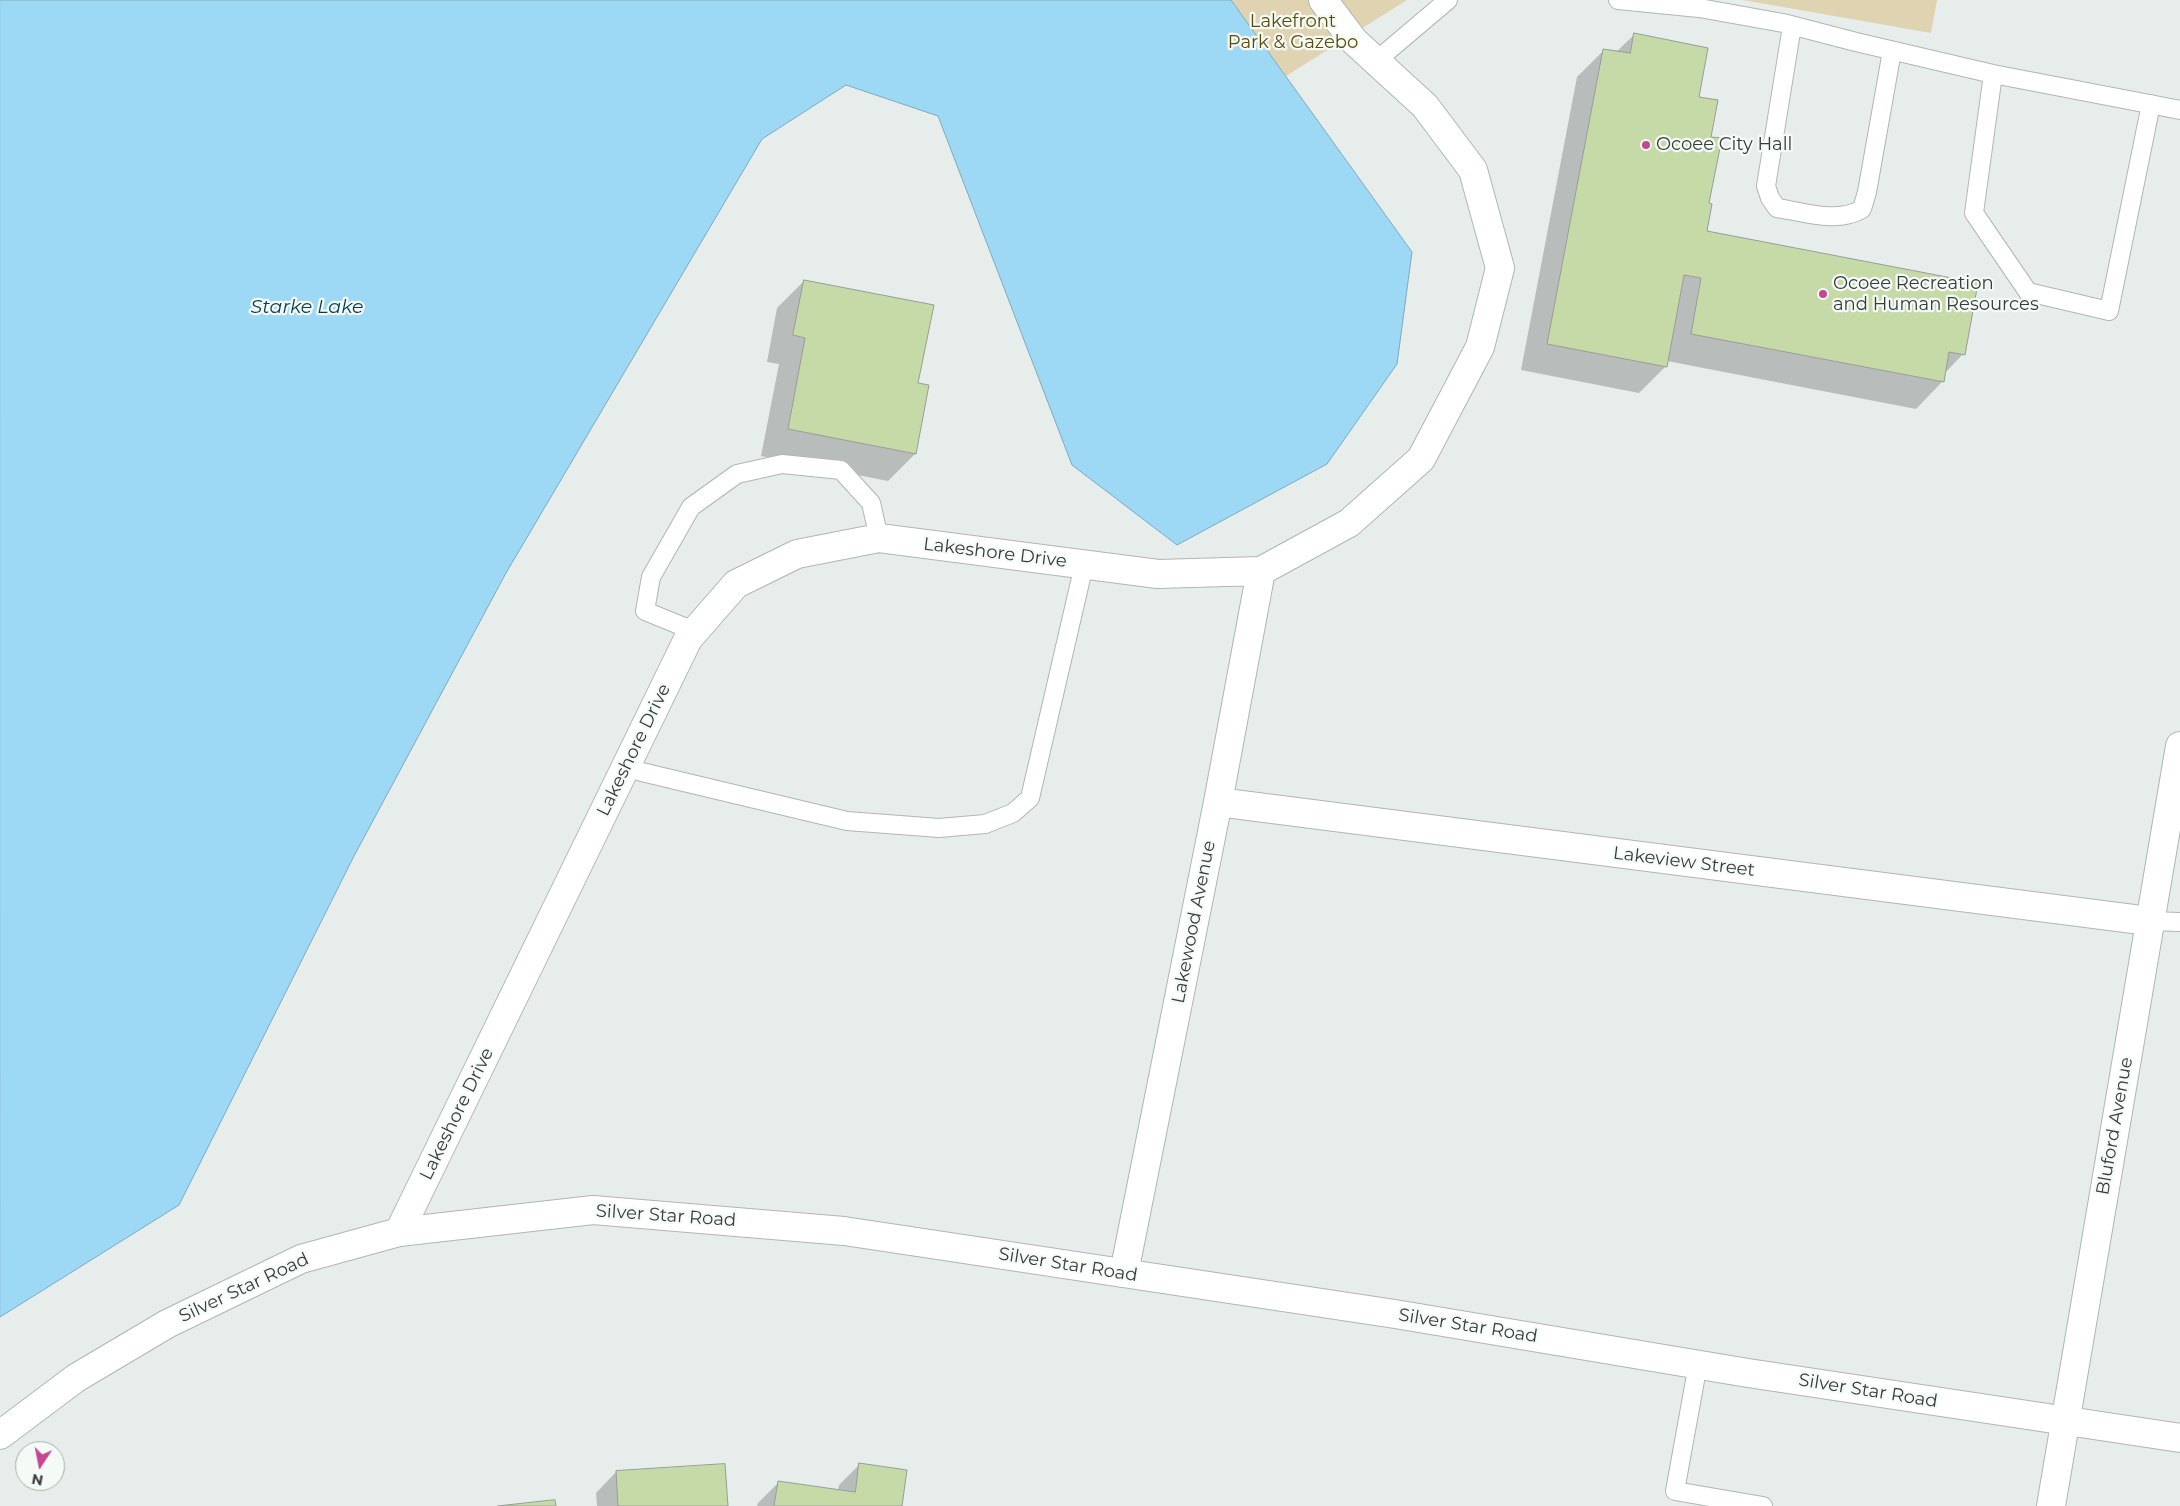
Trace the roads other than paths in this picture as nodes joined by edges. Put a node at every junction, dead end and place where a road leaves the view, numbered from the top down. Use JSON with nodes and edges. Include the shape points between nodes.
{"nodes":[{"id":1,"x":1323,"y":0,"type":"edge"},
{"id":2,"x":1448,"y":0,"type":"edge"},
{"id":3,"x":1618,"y":0,"type":"edge"},
{"id":4,"x":1792,"y":26,"type":"junction"},
{"id":5,"x":1892,"y":51,"type":"junction"},
{"id":6,"x":1376,"y":61,"type":"junction"},
{"id":7,"x":1993,"y":74,"type":"junction"},
{"id":8,"x":2151,"y":104,"type":"junction"},
{"id":9,"x":2180,"y":110,"type":"edge"},
{"id":10,"x":878,"y":538,"type":"junction"},
{"id":11,"x":1084,"y":564,"type":"junction"},
{"id":12,"x":1261,"y":571,"type":"junction"},
{"id":13,"x":694,"y":631,"type":"junction"},
{"id":14,"x":2180,"y":746,"type":"edge"},
{"id":15,"x":625,"y":768,"type":"junction"},
{"id":16,"x":1218,"y":802,"type":"junction"},
{"id":17,"x":2149,"y":921,"type":"junction"},
{"id":18,"x":2180,"y":922,"type":"edge"},
{"id":19,"x":399,"y":1232,"type":"junction"},
{"id":20,"x":1124,"y":1273,"type":"junction"},
{"id":21,"x":1698,"y":1364,"type":"junction"},
{"id":22,"x":2066,"y":1421,"type":"junction"},
{"id":23,"x":0,"y":1435,"type":"edge"},
{"id":24,"x":2180,"y":1438,"type":"edge"},
{"id":25,"x":1763,"y":1506,"type":"edge"},
{"id":26,"x":2051,"y":1506,"type":"edge"}],
"edges":[{"from":1,"to":6,"type":"street","name":"Lakeshore Drive","via":[[1354,42]]},
{"from":2,"to":6,"type":"lane"},
{"from":3,"to":4,"type":"lane","via":[[1699,8]]},
{"from":4,"to":5,"type":"lane"},
{"from":4,"to":5,"type":"lane","via":[[1766,186],[1777,208],[1837,218],[1862,209]]},
{"from":5,"to":7,"type":"lane"},
{"from":6,"to":12,"type":"street","name":"Lakeshore Drive","via":[[1425,106],[1473,170],[1500,268],[1480,347],[1421,459],[1349,523]]},
{"from":7,"to":8,"type":"lane"},
{"from":7,"to":8,"type":"lane","via":[[1974,213],[2028,292],[2109,311]]},
{"from":8,"to":9,"type":"lane"},
{"from":10,"to":11,"type":"street","name":"Lakeshore Drive"},
{"from":10,"to":13,"type":"street","name":"Lakeshore Drive","via":[[797,554],[736,584]]},
{"from":10,"to":13,"type":"lane","via":[[871,503],[841,470],[782,464],[737,474],[691,506],[651,577],[645,610]]},
{"from":11,"to":12,"type":"street","name":"Lakeshore Drive","via":[[1158,574]]},
{"from":11,"to":15,"type":"lane","via":[[1030,798],[1013,813],[985,824],[939,828],[847,821]]},
{"from":12,"to":16,"type":"street","name":"Lakewood Avenue"},
{"from":13,"to":15,"type":"street","name":"Lakeshore Drive"},
{"from":14,"to":17,"type":"street","name":"Bluford Avenue"},
{"from":15,"to":19,"type":"street","name":"Lakeshore Drive"},
{"from":16,"to":17,"type":"street","name":"Lakeview Street"},
{"from":16,"to":20,"type":"street","name":"Lakewood Avenue"},
{"from":17,"to":18,"type":"lane"},
{"from":17,"to":22,"type":"street","name":"Bluford Avenue"},
{"from":19,"to":20,"type":"street","name":"Silver Star Road","via":[[593,1210],[844,1231]]},
{"from":19,"to":23,"type":"street","name":"Silver Star Road","via":[[301,1259],[167,1324],[76,1378]]},
{"from":20,"to":21,"type":"street","name":"Silver Star Road"},
{"from":21,"to":22,"type":"street","name":"Silver Star Road"},
{"from":21,"to":25,"type":"lane","via":[[1675,1491]]},
{"from":22,"to":24,"type":"street","name":"Silver Star Road"},
{"from":22,"to":26,"type":"street","name":"Bluford Avenue"}]}
